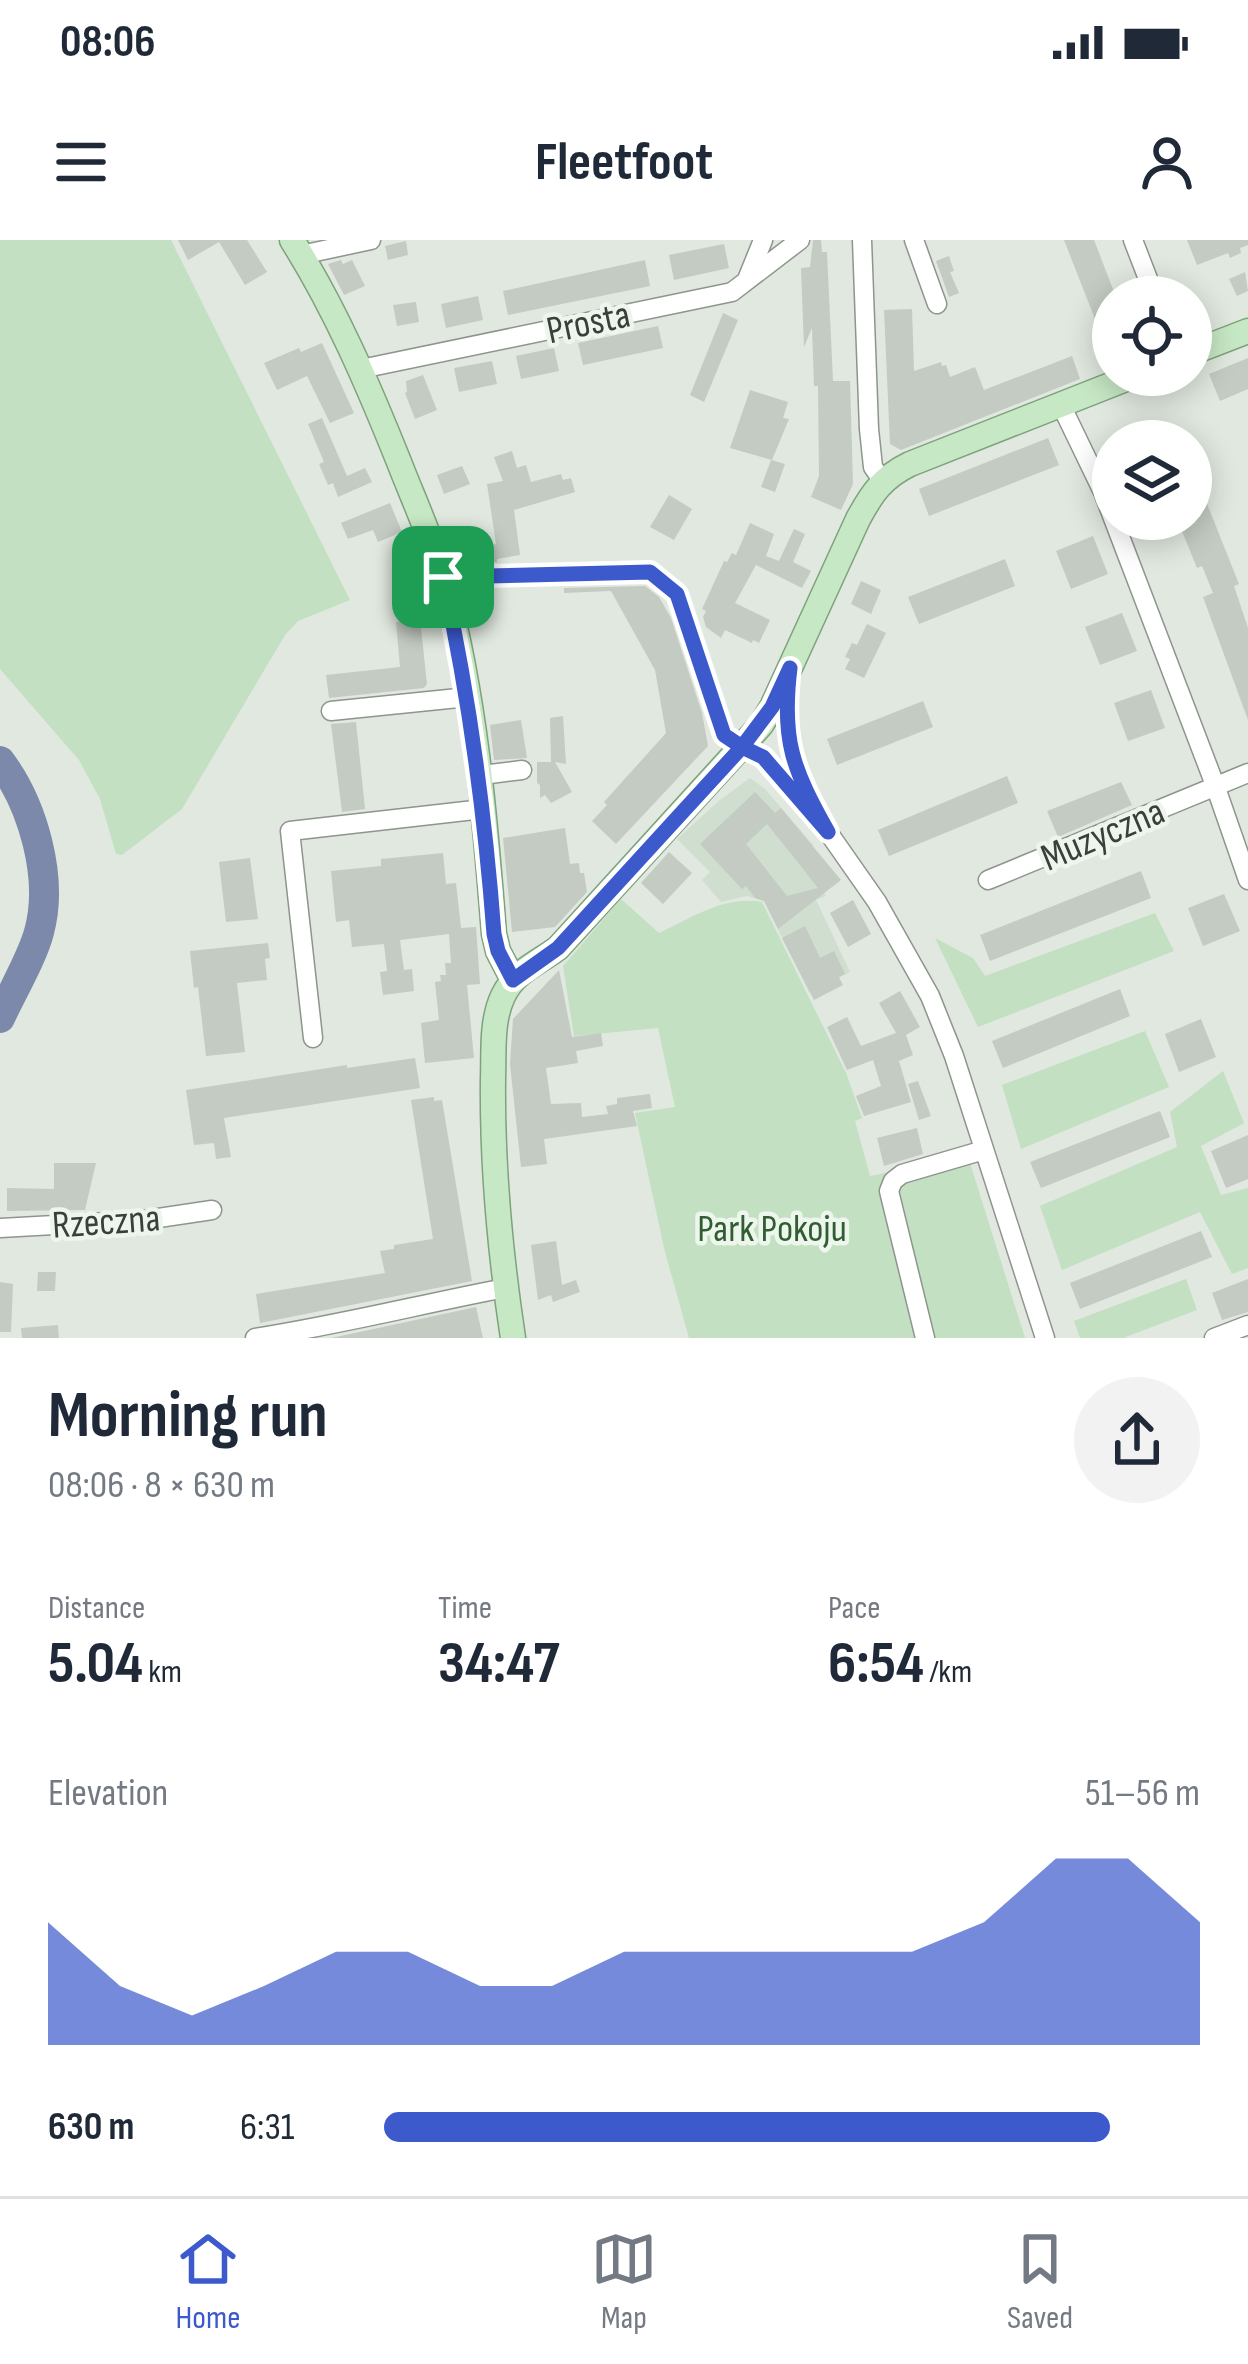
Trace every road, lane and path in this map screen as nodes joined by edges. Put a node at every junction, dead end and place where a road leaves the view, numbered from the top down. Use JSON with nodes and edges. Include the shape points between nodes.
{"nodes":[{"id":1,"x":371,"y":240,"type":"edge"},
{"id":2,"x":763,"y":240,"type":"edge"},
{"id":3,"x":800,"y":240,"type":"edge"},
{"id":4,"x":862,"y":240,"type":"edge"},
{"id":5,"x":914,"y":240,"type":"edge"},
{"id":6,"x":1133,"y":240,"type":"edge"},
{"id":7,"x":348,"y":242,"type":"edge"},
{"id":8,"x":297,"y":247,"type":"edge"},
{"id":9,"x":1147,"y":276,"type":"edge"},
{"id":10,"x":747,"y":281,"type":"junction"},
{"id":11,"x":937,"y":304,"type":"dead end"},
{"id":12,"x":1248,"y":331,"type":"edge"},
{"id":13,"x":1212,"y":345,"type":"edge"},
{"id":14,"x":361,"y":369,"type":"junction"},
{"id":15,"x":1092,"y":393,"type":"edge"},
{"id":16,"x":1061,"y":405,"type":"junction"},
{"id":17,"x":882,"y":480,"type":"junction"},
{"id":18,"x":443,"y":577,"type":"junction"},
{"id":19,"x":790,"y":668,"type":"junction"},
{"id":20,"x":467,"y":697,"type":"junction"},
{"id":21,"x":331,"y":712,"type":"dead end"},
{"id":22,"x":742,"y":747,"type":"junction"},
{"id":23,"x":522,"y":770,"type":"dead end"},
{"id":24,"x":1248,"y":773,"type":"edge"},
{"id":25,"x":490,"y":774,"type":"dead end"},
{"id":26,"x":1215,"y":785,"type":"junction"},
{"id":27,"x":483,"y":808,"type":"junction"},
{"id":28,"x":828,"y":832,"type":"junction"},
{"id":29,"x":988,"y":880,"type":"dead end"},
{"id":30,"x":1248,"y":880,"type":"edge"},
{"id":31,"x":513,"y":980,"type":"junction"},
{"id":32,"x":313,"y":1038,"type":"dead end"},
{"id":33,"x":984,"y":1150,"type":"junction"},
{"id":34,"x":212,"y":1210,"type":"dead end"},
{"id":35,"x":0,"y":1228,"type":"edge"},
{"id":36,"x":505,"y":1288,"type":"junction"},
{"id":37,"x":1248,"y":1325,"type":"edge"},
{"id":38,"x":255,"y":1338,"type":"edge"},
{"id":39,"x":512,"y":1338,"type":"edge"},
{"id":40,"x":925,"y":1338,"type":"edge"},
{"id":41,"x":1045,"y":1338,"type":"edge"},
{"id":42,"x":1214,"y":1338,"type":"edge"}],
"edges":[{"from":1,"to":7,"type":"street"},
{"from":2,"to":10,"type":"street"},
{"from":3,"to":10,"type":"street","name":"Prosta"},
{"from":4,"to":17,"type":"street","via":[[869,429]]},
{"from":5,"to":11,"type":"street"},
{"from":6,"to":9,"type":"street"},
{"from":7,"to":8,"type":"street"},
{"from":8,"to":14,"type":"main road"},
{"from":10,"to":14,"type":"street","name":"Prosta","via":[[732,292]]},
{"from":12,"to":13,"type":"main road"},
{"from":14,"to":18,"type":"main road"},
{"from":15,"to":16,"type":"main road"},
{"from":16,"to":17,"type":"main road"},
{"from":16,"to":26,"type":"street"},
{"from":17,"to":19,"type":"main road"},
{"from":18,"to":20,"type":"main road"},
{"from":18,"to":22,"type":"street","via":[[650,572],[677,594],[724,735]]},
{"from":19,"to":22,"type":"main road"},
{"from":19,"to":28,"type":"street","via":[[792,756]]},
{"from":20,"to":21,"type":"street"},
{"from":20,"to":27,"type":"main road"},
{"from":22,"to":28,"type":"street","via":[[763,757]]},
{"from":22,"to":31,"type":"main road","via":[[558,948]]},
{"from":23,"to":25,"type":"street"},
{"from":24,"to":26,"type":"street","name":"Muzyczna"},
{"from":26,"to":29,"type":"street","name":"Muzyczna"},
{"from":26,"to":30,"type":"street"},
{"from":27,"to":31,"type":"main road","via":[[494,934]]},
{"from":27,"to":32,"type":"street","via":[[290,831]]},
{"from":28,"to":33,"type":"street","via":[[930,996]]},
{"from":31,"to":36,"type":"main road","via":[[498,1007],[494,1043]]},
{"from":33,"to":40,"type":"street","via":[[892,1181]]},
{"from":33,"to":41,"type":"street"},
{"from":34,"to":35,"type":"street","name":"Rzeczna"},
{"from":36,"to":38,"type":"street"},
{"from":36,"to":39,"type":"main road"},
{"from":37,"to":42,"type":"street"}]}
